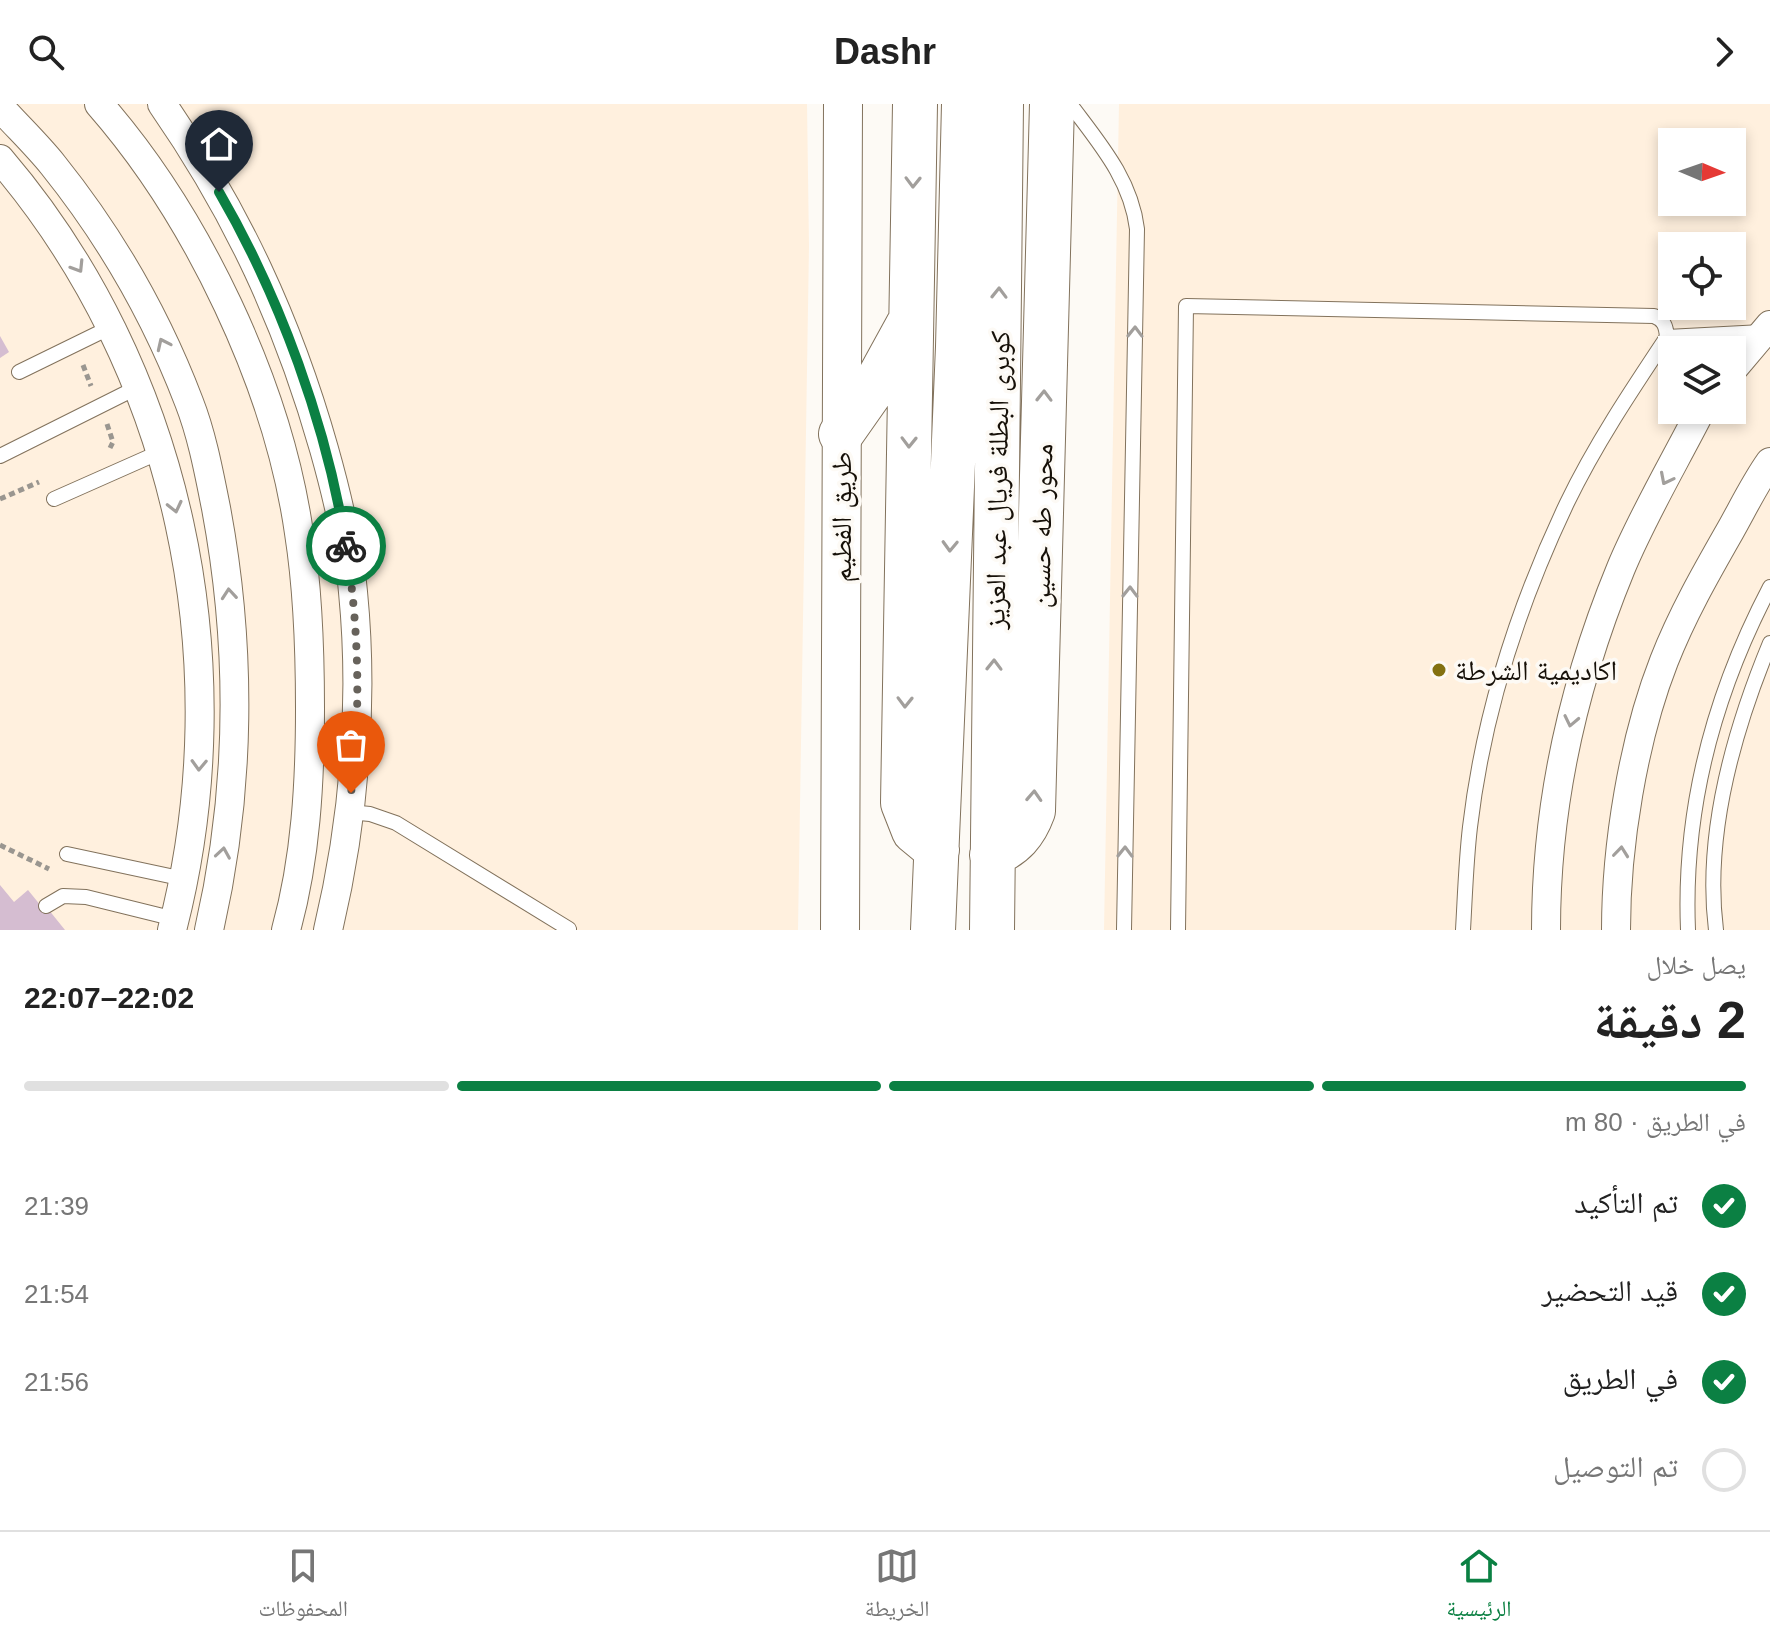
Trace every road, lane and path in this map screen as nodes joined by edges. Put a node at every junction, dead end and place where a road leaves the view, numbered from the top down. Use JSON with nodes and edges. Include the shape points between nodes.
{"nodes":[{"id":1,"x":99,"y":104,"type":"edge"},
{"id":2,"x":162,"y":104,"type":"edge"},
{"id":3,"x":843,"y":104,"type":"edge"},
{"id":4,"x":915,"y":104,"type":"edge"},
{"id":5,"x":964,"y":104,"type":"edge"},
{"id":6,"x":1001,"y":104,"type":"edge"},
{"id":7,"x":1052,"y":104,"type":"edge"},
{"id":8,"x":1070,"y":104,"type":"edge"},
{"id":9,"x":0,"y":107,"type":"edge"},
{"id":10,"x":0,"y":159,"type":"edge"},
{"id":11,"x":88,"y":211,"type":"junction"},
{"id":12,"x":55,"y":231,"type":"junction"},
{"id":13,"x":911,"y":319,"type":"junction"},
{"id":14,"x":111,"y":327,"type":"junction"},
{"id":15,"x":1766,"y":328,"type":"edge"},
{"id":16,"x":1667,"y":336,"type":"edge"},
{"id":17,"x":1678,"y":336,"type":"edge"},
{"id":18,"x":1658,"y":351,"type":"edge"},
{"id":19,"x":1746,"y":353,"type":"edge"},
{"id":20,"x":19,"y":372,"type":"dead end"},
{"id":21,"x":139,"y":387,"type":"junction"},
{"id":22,"x":1694,"y":424,"type":"edge"},
{"id":23,"x":841,"y":434,"type":"junction"},
{"id":24,"x":160,"y":452,"type":"junction"},
{"id":25,"x":0,"y":456,"type":"edge"},
{"id":26,"x":1770,"y":462,"type":"edge"},
{"id":27,"x":331,"y":476,"type":"junction"},
{"id":28,"x":290,"y":488,"type":"junction"},
{"id":29,"x":54,"y":499,"type":"dead end"},
{"id":30,"x":224,"y":549,"type":"junction"},
{"id":31,"x":186,"y":556,"type":"junction"},
{"id":32,"x":1770,"y":587,"type":"edge"},
{"id":33,"x":1770,"y":643,"type":"edge"},
{"id":34,"x":349,"y":812,"type":"junction"},
{"id":35,"x":937,"y":850,"type":"junction"},
{"id":36,"x":67,"y":854,"type":"dead end"},
{"id":37,"x":992,"y":855,"type":"junction"},
{"id":38,"x":185,"y":879,"type":"junction"},
{"id":39,"x":46,"y":906,"type":"dead end"},
{"id":40,"x":174,"y":925,"type":"edge"},
{"id":41,"x":569,"y":929,"type":"edge"},
{"id":42,"x":209,"y":930,"type":"edge"},
{"id":43,"x":286,"y":930,"type":"edge"},
{"id":44,"x":328,"y":930,"type":"edge"},
{"id":45,"x":840,"y":930,"type":"edge"},
{"id":46,"x":933,"y":930,"type":"edge"},
{"id":47,"x":992,"y":930,"type":"edge"},
{"id":48,"x":1124,"y":930,"type":"edge"},
{"id":49,"x":1178,"y":930,"type":"edge"},
{"id":50,"x":1463,"y":930,"type":"edge"},
{"id":51,"x":1546,"y":930,"type":"edge"},
{"id":52,"x":1616,"y":930,"type":"edge"},
{"id":53,"x":1688,"y":930,"type":"edge"},
{"id":54,"x":1716,"y":930,"type":"edge"}],
"edges":[{"from":1,"to":28,"type":"street","via":[[172,204],[230,311],[274,428]]},
{"from":2,"to":27,"type":"street","via":[[259,268],[299,369]]},
{"from":3,"to":23,"type":"street","name":"طريق الفطيم"},
{"from":4,"to":13,"type":"main road","one_way":true},
{"from":5,"to":35,"type":"main road","name":"كوبرى البطلة فريال عبد العزيز","one_way":true},
{"from":37,"to":6,"type":"main road","name":"كوبرى البطلة فريال عبد العزيز","one_way":true},
{"from":37,"to":7,"type":"main road","name":"محور طه حسين","one_way":true,"via":[[1018,838],[1033,811]]},
{"from":48,"to":8,"type":"lane","one_way":true,"via":[[1137,229],[1134,206],[1119,172]]},
{"from":9,"to":11,"type":"street"},
{"from":10,"to":12,"type":"street"},
{"from":11,"to":12,"type":"street"},
{"from":30,"to":11,"type":"street","one_way":true,"via":[[190,403],[127,273]]},
{"from":12,"to":14,"type":"street","one_way":true},
{"from":13,"to":23,"type":"main road"},
{"from":13,"to":35,"type":"main road","one_way":true,"via":[[903,803],[914,831]]},
{"from":14,"to":20,"type":"lane"},
{"from":14,"to":21,"type":"street"},
{"from":15,"to":17,"type":"lane"},
{"from":15,"to":19,"type":"street"},
{"from":16,"to":49,"type":"lane","via":[[1661,319],[1637,313],[1186,306]]},
{"from":18,"to":50,"type":"lane","via":[[1567,503],[1524,609],[1487,733],[1470,826]]},
{"from":21,"to":24,"type":"street"},
{"from":21,"to":25,"type":"lane"},
{"from":22,"to":51,"type":"street","one_way":true,"via":[[1621,567],[1576,699],[1556,793]]},
{"from":23,"to":45,"type":"street","name":"طريق الفطيم"},
{"from":24,"to":29,"type":"lane"},
{"from":24,"to":31,"type":"street","one_way":true},
{"from":52,"to":26,"type":"street","one_way":true,"via":[[1625,820],[1663,663],[1695,591]]},
{"from":27,"to":28,"type":"street"},
{"from":27,"to":34,"type":"street","via":[[353,590],[357,651]]},
{"from":28,"to":43,"type":"street","via":[[306,600],[310,740],[303,839]]},
{"from":30,"to":31,"type":"street"},
{"from":42,"to":30,"type":"street","one_way":true,"via":[[226,840],[236,723]]},
{"from":31,"to":38,"type":"street","one_way":true,"via":[[197,636],[200,717],[199,777]]},
{"from":32,"to":53,"type":"lane","via":[[1724,689],[1700,774],[1688,868]]},
{"from":33,"to":54,"type":"lane","via":[[1727,767],[1715,858]]},
{"from":34,"to":41,"type":"lane","via":[[396,823]]},
{"from":34,"to":44,"type":"street"},
{"from":35,"to":46,"type":"main road"},
{"from":36,"to":38,"type":"lane"},
{"from":37,"to":47,"type":"main road"},
{"from":38,"to":40,"type":"street"},
{"from":39,"to":40,"type":"lane","via":[[73,895]]}]}
